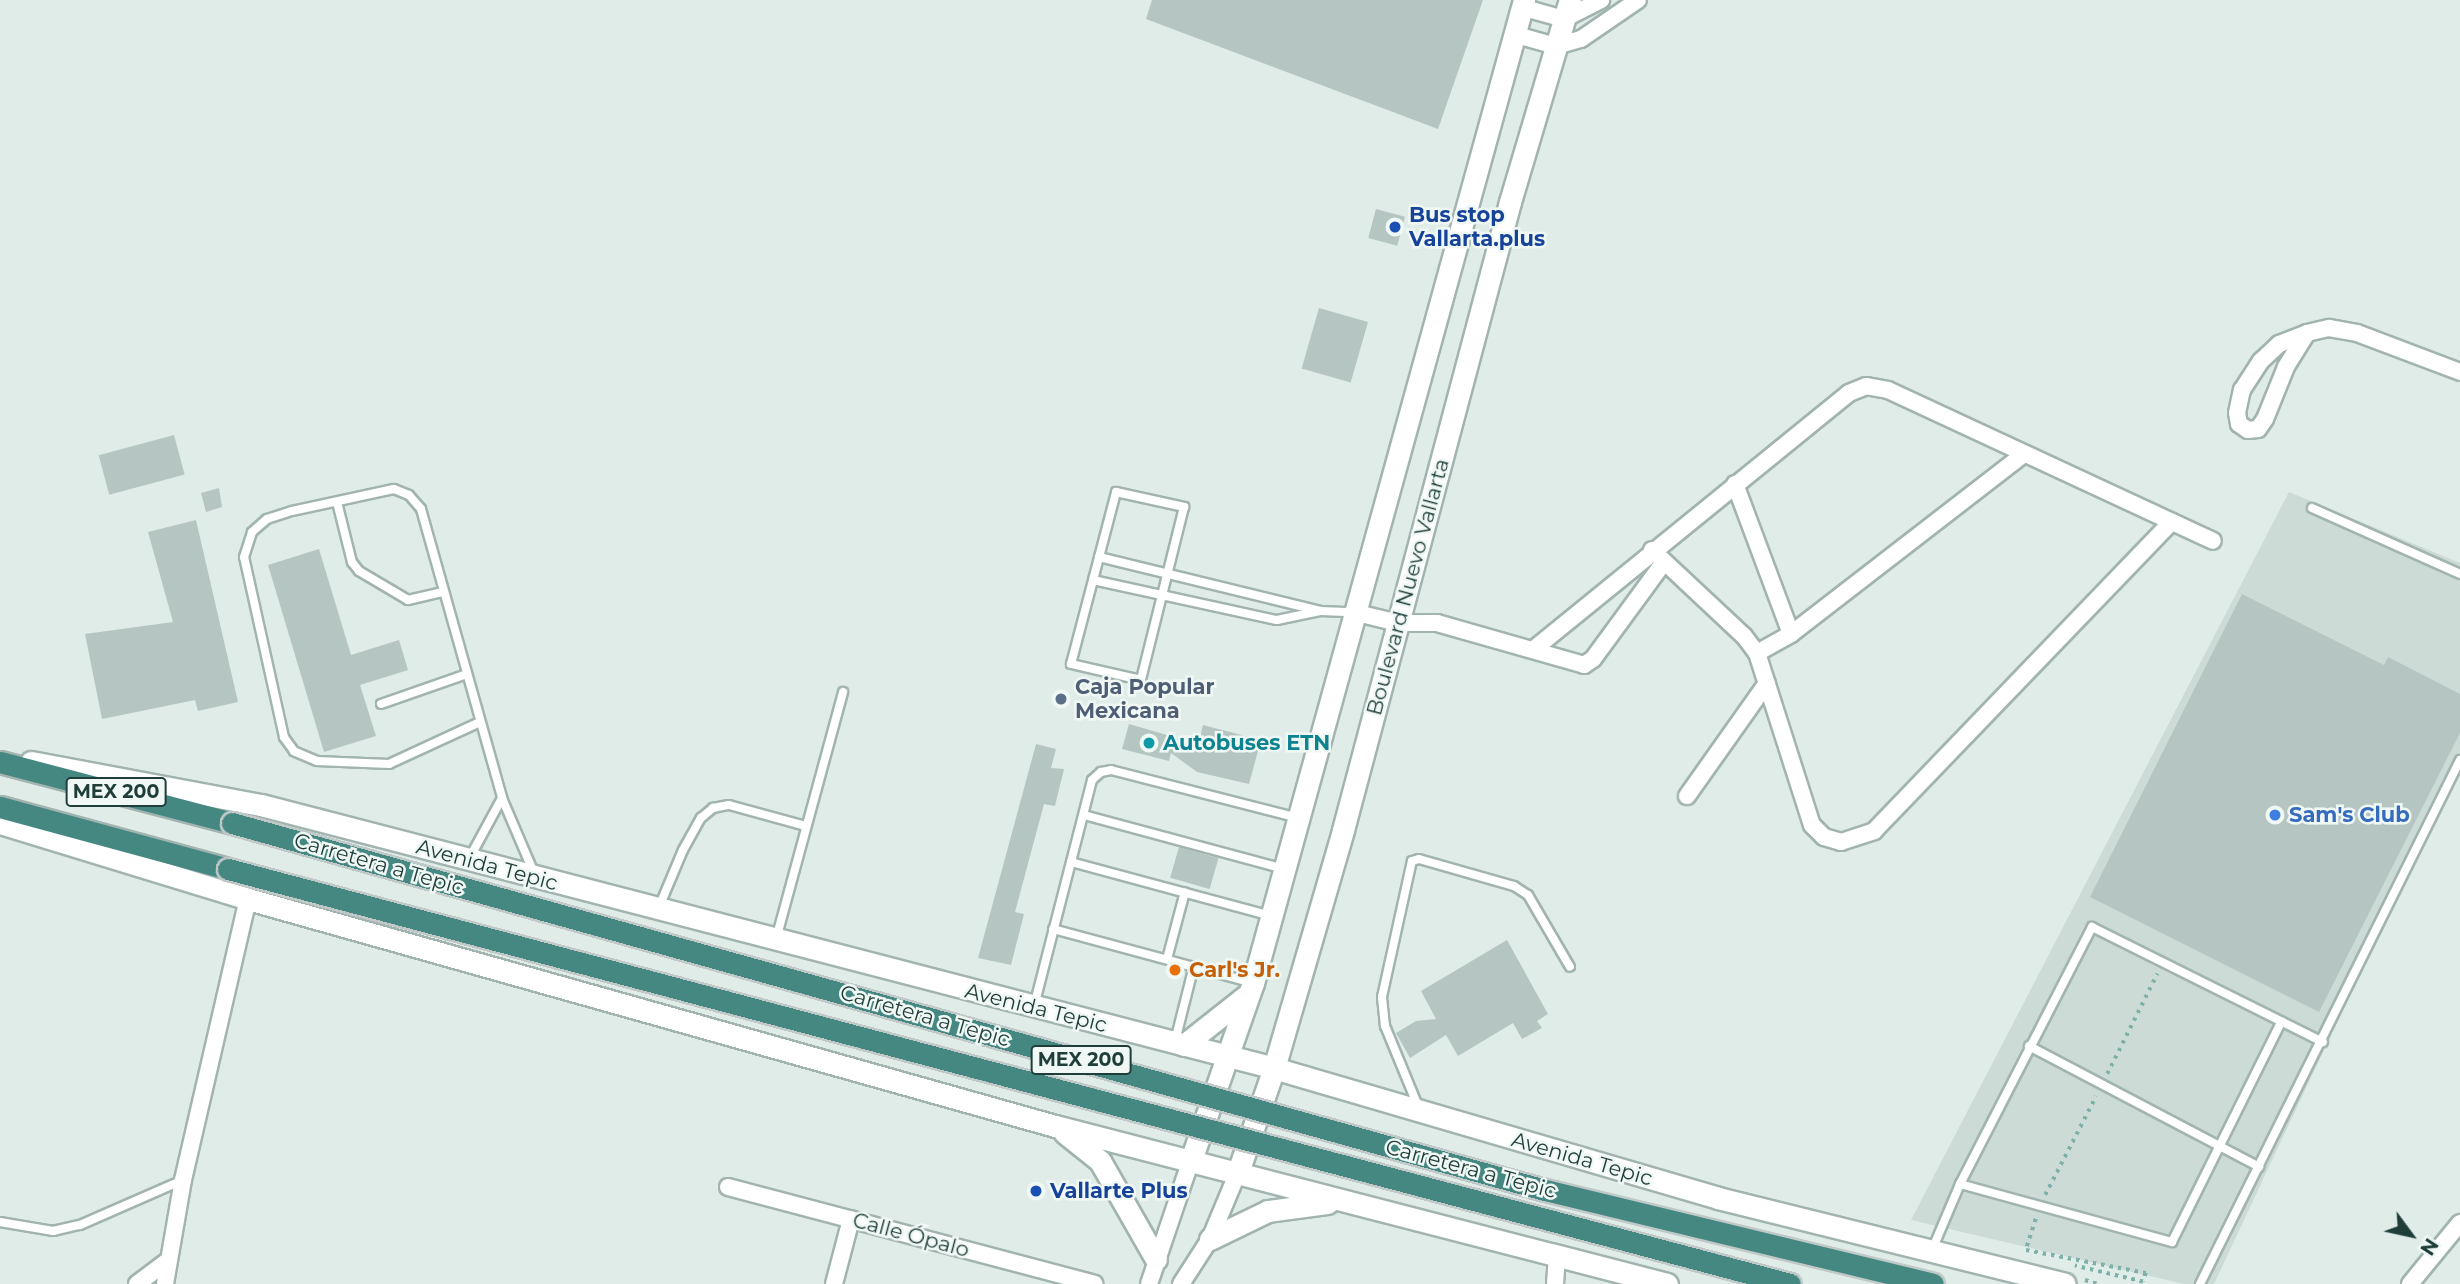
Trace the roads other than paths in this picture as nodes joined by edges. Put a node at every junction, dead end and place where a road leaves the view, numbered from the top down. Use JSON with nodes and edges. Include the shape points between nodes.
{"nodes":[{"id":1,"x":1601,"y":0,"type":"edge"},
{"id":2,"x":1638,"y":0,"type":"edge"},
{"id":3,"x":1522,"y":4,"type":"edge"},
{"id":4,"x":1567,"y":9,"type":"edge"},
{"id":5,"x":1513,"y":34,"type":"junction"},
{"id":6,"x":1556,"y":46,"type":"junction"},
{"id":7,"x":2306,"y":333,"type":"junction"},
{"id":8,"x":2460,"y":372,"type":"edge"},
{"id":9,"x":2025,"y":454,"type":"junction"},
{"id":10,"x":1735,"y":484,"type":"junction"},
{"id":11,"x":337,"y":502,"type":"junction"},
{"id":12,"x":2312,"y":508,"type":"dead end"},
{"id":13,"x":2171,"y":522,"type":"junction"},
{"id":14,"x":2213,"y":541,"type":"dead end"},
{"id":15,"x":1652,"y":550,"type":"junction"},
{"id":16,"x":1099,"y":557,"type":"junction"},
{"id":17,"x":1664,"y":562,"type":"junction"},
{"id":18,"x":1167,"y":572,"type":"junction"},
{"id":19,"x":2460,"y":574,"type":"edge"},
{"id":20,"x":1093,"y":580,"type":"junction"},
{"id":21,"x":443,"y":592,"type":"junction"},
{"id":22,"x":1162,"y":594,"type":"junction"},
{"id":23,"x":1320,"y":611,"type":"junction"},
{"id":24,"x":1353,"y":612,"type":"junction"},
{"id":25,"x":1398,"y":623,"type":"junction"},
{"id":26,"x":1791,"y":634,"type":"junction"},
{"id":27,"x":1534,"y":649,"type":"junction"},
{"id":28,"x":1757,"y":653,"type":"junction"},
{"id":29,"x":467,"y":674,"type":"junction"},
{"id":30,"x":1767,"y":683,"type":"junction"},
{"id":31,"x":843,"y":692,"type":"dead end"},
{"id":32,"x":381,"y":704,"type":"dead end"},
{"id":33,"x":480,"y":722,"type":"junction"},
{"id":34,"x":0,"y":760,"type":"edge"},
{"id":35,"x":2460,"y":760,"type":"edge"},
{"id":36,"x":1688,"y":796,"type":"dead end"},
{"id":37,"x":502,"y":798,"type":"junction"},
{"id":38,"x":0,"y":807,"type":"edge"},
{"id":39,"x":1084,"y":814,"type":"junction"},
{"id":40,"x":1298,"y":818,"type":"junction"},
{"id":41,"x":0,"y":823,"type":"edge"},
{"id":42,"x":806,"y":826,"type":"junction"},
{"id":43,"x":470,"y":859,"type":"junction"},
{"id":44,"x":1071,"y":862,"type":"junction"},
{"id":45,"x":1284,"y":869,"type":"junction"},
{"id":46,"x":536,"y":878,"type":"junction"},
{"id":47,"x":1185,"y":892,"type":"junction"},
{"id":48,"x":248,"y":899,"type":"junction"},
{"id":49,"x":658,"y":911,"type":"junction"},
{"id":50,"x":1271,"y":916,"type":"junction"},
{"id":51,"x":1053,"y":929,"type":"junction"},
{"id":52,"x":775,"y":941,"type":"junction"},
{"id":53,"x":1167,"y":959,"type":"junction"},
{"id":54,"x":1194,"y":966,"type":"junction"},
{"id":55,"x":1570,"y":967,"type":"dead end"},
{"id":56,"x":1252,"y":988,"type":"junction"},
{"id":57,"x":1033,"y":1007,"type":"junction"},
{"id":58,"x":2281,"y":1022,"type":"junction"},
{"id":59,"x":2322,"y":1042,"type":"junction"},
{"id":60,"x":1180,"y":1044,"type":"junction"},
{"id":61,"x":2029,"y":1046,"type":"junction"},
{"id":62,"x":1227,"y":1056,"type":"junction"},
{"id":63,"x":1274,"y":1069,"type":"junction"},
{"id":64,"x":1421,"y":1111,"type":"junction"},
{"id":65,"x":1055,"y":1126,"type":"junction"},
{"id":66,"x":2220,"y":1147,"type":"junction"},
{"id":67,"x":1191,"y":1160,"type":"junction"},
{"id":68,"x":2259,"y":1167,"type":"junction"},
{"id":69,"x":1238,"y":1172,"type":"junction"},
{"id":70,"x":183,"y":1180,"type":"junction"},
{"id":71,"x":1961,"y":1184,"type":"junction"},
{"id":72,"x":728,"y":1187,"type":"dead end"},
{"id":73,"x":1344,"y":1202,"type":"junction"},
{"id":74,"x":851,"y":1219,"type":"junction"},
{"id":75,"x":0,"y":1222,"type":"edge"},
{"id":76,"x":2460,"y":1223,"type":"edge"},
{"id":77,"x":1210,"y":1239,"type":"junction"},
{"id":78,"x":1932,"y":1250,"type":"junction"},
{"id":79,"x":1557,"y":1257,"type":"junction"},
{"id":80,"x":1156,"y":1259,"type":"junction"},
{"id":81,"x":169,"y":1260,"type":"junction"},
{"id":82,"x":2071,"y":1275,"type":"edge"},
{"id":83,"x":1630,"y":1280,"type":"edge"},
{"id":84,"x":137,"y":1284,"type":"edge"},
{"id":85,"x":165,"y":1284,"type":"edge"},
{"id":86,"x":834,"y":1284,"type":"edge"},
{"id":87,"x":1094,"y":1284,"type":"edge"},
{"id":88,"x":1149,"y":1284,"type":"edge"},
{"id":89,"x":1181,"y":1284,"type":"edge"},
{"id":90,"x":1555,"y":1284,"type":"edge"},
{"id":91,"x":1667,"y":1284,"type":"edge"},
{"id":92,"x":1790,"y":1284,"type":"edge"},
{"id":93,"x":1933,"y":1284,"type":"edge"},
{"id":94,"x":2200,"y":1284,"type":"edge"},
{"id":95,"x":2410,"y":1284,"type":"edge"}],
"edges":[{"from":1,"to":4,"type":"street"},
{"from":2,"to":6,"type":"street","via":[[1581,40]]},
{"from":3,"to":4,"type":"street"},
{"from":3,"to":5,"type":"main road"},
{"from":4,"to":6,"type":"main road","name":"Boulevard Nuevo Vallarta"},
{"from":5,"to":6,"type":"street"},
{"from":5,"to":24,"type":"main road"},
{"from":6,"to":25,"type":"main road","name":"Boulevard Nuevo Vallarta"},
{"from":7,"to":7,"type":"street","via":[[2279,344],[2242,390],[2237,414],[2239,424],[2248,430],[2258,429],[2265,419]]},
{"from":7,"to":8,"type":"street","via":[[2329,328],[2357,333]]},
{"from":9,"to":10,"type":"street","via":[[1888,390],[1866,386],[1849,393]]},
{"from":9,"to":13,"type":"street"},
{"from":9,"to":26,"type":"street"},
{"from":10,"to":15,"type":"street"},
{"from":10,"to":26,"type":"street"},
{"from":11,"to":21,"type":"lane","via":[[352,562],[359,571],[408,600]]},
{"from":11,"to":21,"type":"lane","via":[[394,489],[409,495],[421,509]]},
{"from":11,"to":33,"type":"lane","via":[[267,519],[252,533],[244,557],[284,737],[294,751],[317,761],[390,764]]},
{"from":12,"to":19,"type":"lane"},
{"from":13,"to":14,"type":"street"},
{"from":13,"to":30,"type":"street","via":[[1874,831],[1858,840],[1824,837],[1812,825]]},
{"from":15,"to":17,"type":"street"},
{"from":15,"to":27,"type":"street"},
{"from":16,"to":18,"type":"lane"},
{"from":16,"to":18,"type":"lane","via":[[1116,492],[1184,507]]},
{"from":16,"to":20,"type":"lane"},
{"from":17,"to":27,"type":"street","via":[[1593,659],[1584,665],[1573,664]]},
{"from":17,"to":28,"type":"street"},
{"from":18,"to":22,"type":"lane"},
{"from":18,"to":23,"type":"lane"},
{"from":20,"to":22,"type":"lane"},
{"from":20,"to":22,"type":"lane","via":[[1071,664],[1141,680]]},
{"from":21,"to":29,"type":"lane"},
{"from":22,"to":23,"type":"lane","via":[[1277,620]]},
{"from":23,"to":24,"type":"lane"},
{"from":24,"to":25,"type":"street"},
{"from":24,"to":40,"type":"main road"},
{"from":25,"to":27,"type":"street","via":[[1437,622]]},
{"from":25,"to":63,"type":"main road","name":"Boulevard Nuevo Vallarta"},
{"from":26,"to":28,"type":"street"},
{"from":28,"to":30,"type":"street"},
{"from":29,"to":32,"type":"lane"},
{"from":29,"to":33,"type":"lane"},
{"from":30,"to":36,"type":"street"},
{"from":31,"to":42,"type":"lane"},
{"from":33,"to":37,"type":"lane"},
{"from":34,"to":43,"type":"main road","name":"Avenida Tepic","via":[[261,804]]},
{"from":34,"to":93,"type":"highway","name":"Carretera a Tepic","number":"MEX 200","bridge":true,"via":[[1545,1190]]},
{"from":35,"to":59,"type":"lane"},
{"from":37,"to":43,"type":"lane"},
{"from":37,"to":46,"type":"lane"},
{"from":38,"to":92,"type":"highway","name":"Carretera a Tepic","number":"MEX 200","bridge":true},
{"from":39,"to":40,"type":"lane","via":[[1092,780],[1111,770]]},
{"from":39,"to":44,"type":"lane"},
{"from":39,"to":45,"type":"lane"},
{"from":40,"to":45,"type":"main road"},
{"from":41,"to":48,"type":"main road"},
{"from":42,"to":49,"type":"lane","via":[[729,804],[713,808],[701,817],[682,850]]},
{"from":42,"to":52,"type":"lane"},
{"from":43,"to":46,"type":"main road","name":"Avenida Tepic"},
{"from":44,"to":47,"type":"lane"},
{"from":44,"to":51,"type":"lane"},
{"from":45,"to":50,"type":"main road"},
{"from":46,"to":49,"type":"main road","name":"Avenida Tepic"},
{"from":47,"to":50,"type":"lane"},
{"from":47,"to":53,"type":"lane"},
{"from":48,"to":65,"type":"main road"},
{"from":48,"to":70,"type":"street"},
{"from":49,"to":52,"type":"main road","name":"Avenida Tepic"},
{"from":50,"to":56,"type":"main road"},
{"from":51,"to":53,"type":"lane"},
{"from":51,"to":57,"type":"lane"},
{"from":52,"to":57,"type":"main road","name":"Avenida Tepic"},
{"from":53,"to":54,"type":"lane"},
{"from":54,"to":56,"type":"lane"},
{"from":54,"to":60,"type":"lane"},
{"from":55,"to":64,"type":"lane","via":[[1528,895],[1514,886],[1419,859],[1412,861],[1382,997],[1385,1026]]},
{"from":56,"to":60,"type":"main road"},
{"from":56,"to":62,"type":"main road"},
{"from":57,"to":60,"type":"main road","name":"Avenida Tepic"},
{"from":58,"to":59,"type":"lane"},
{"from":58,"to":61,"type":"lane","via":[[2092,927]]},
{"from":58,"to":66,"type":"lane"},
{"from":59,"to":68,"type":"lane"},
{"from":60,"to":62,"type":"main road","name":"Avenida Tepic"},
{"from":61,"to":66,"type":"lane"},
{"from":61,"to":71,"type":"lane"},
{"from":62,"to":63,"type":"main road","name":"Avenida Tepic"},
{"from":62,"to":67,"type":"main road"},
{"from":63,"to":64,"type":"main road","name":"Avenida Tepic"},
{"from":63,"to":69,"type":"main road","name":"Boulevard Nuevo Vallarta"},
{"from":64,"to":78,"type":"main road","name":"Avenida Tepic","via":[[1718,1198]]},
{"from":65,"to":67,"type":"main road"},
{"from":65,"to":80,"type":"main road","via":[[1100,1161]]},
{"from":66,"to":68,"type":"lane"},
{"from":66,"to":71,"type":"lane","via":[[2172,1242]]},
{"from":67,"to":69,"type":"main road"},
{"from":67,"to":80,"type":"street"},
{"from":68,"to":94,"type":"lane"},
{"from":69,"to":73,"type":"main road"},
{"from":69,"to":77,"type":"street"},
{"from":70,"to":75,"type":"lane","via":[[80,1226],[52,1231]]},
{"from":70,"to":81,"type":"street"},
{"from":71,"to":78,"type":"lane"},
{"from":72,"to":74,"type":"street","name":"Calle Ópalo"},
{"from":73,"to":77,"type":"main road","via":[[1268,1211]]},
{"from":73,"to":79,"type":"main road"},
{"from":74,"to":86,"type":"street"},
{"from":74,"to":87,"type":"street","name":"Calle Ópalo"},
{"from":76,"to":95,"type":"street"},
{"from":77,"to":89,"type":"street"},
{"from":78,"to":82,"type":"main road","name":"Avenida Tepic"},
{"from":79,"to":83,"type":"main road"},
{"from":79,"to":90,"type":"street"},
{"from":80,"to":88,"type":"street"},
{"from":81,"to":84,"type":"street"},
{"from":81,"to":85,"type":"street"},
{"from":83,"to":91,"type":"main road"}]}
